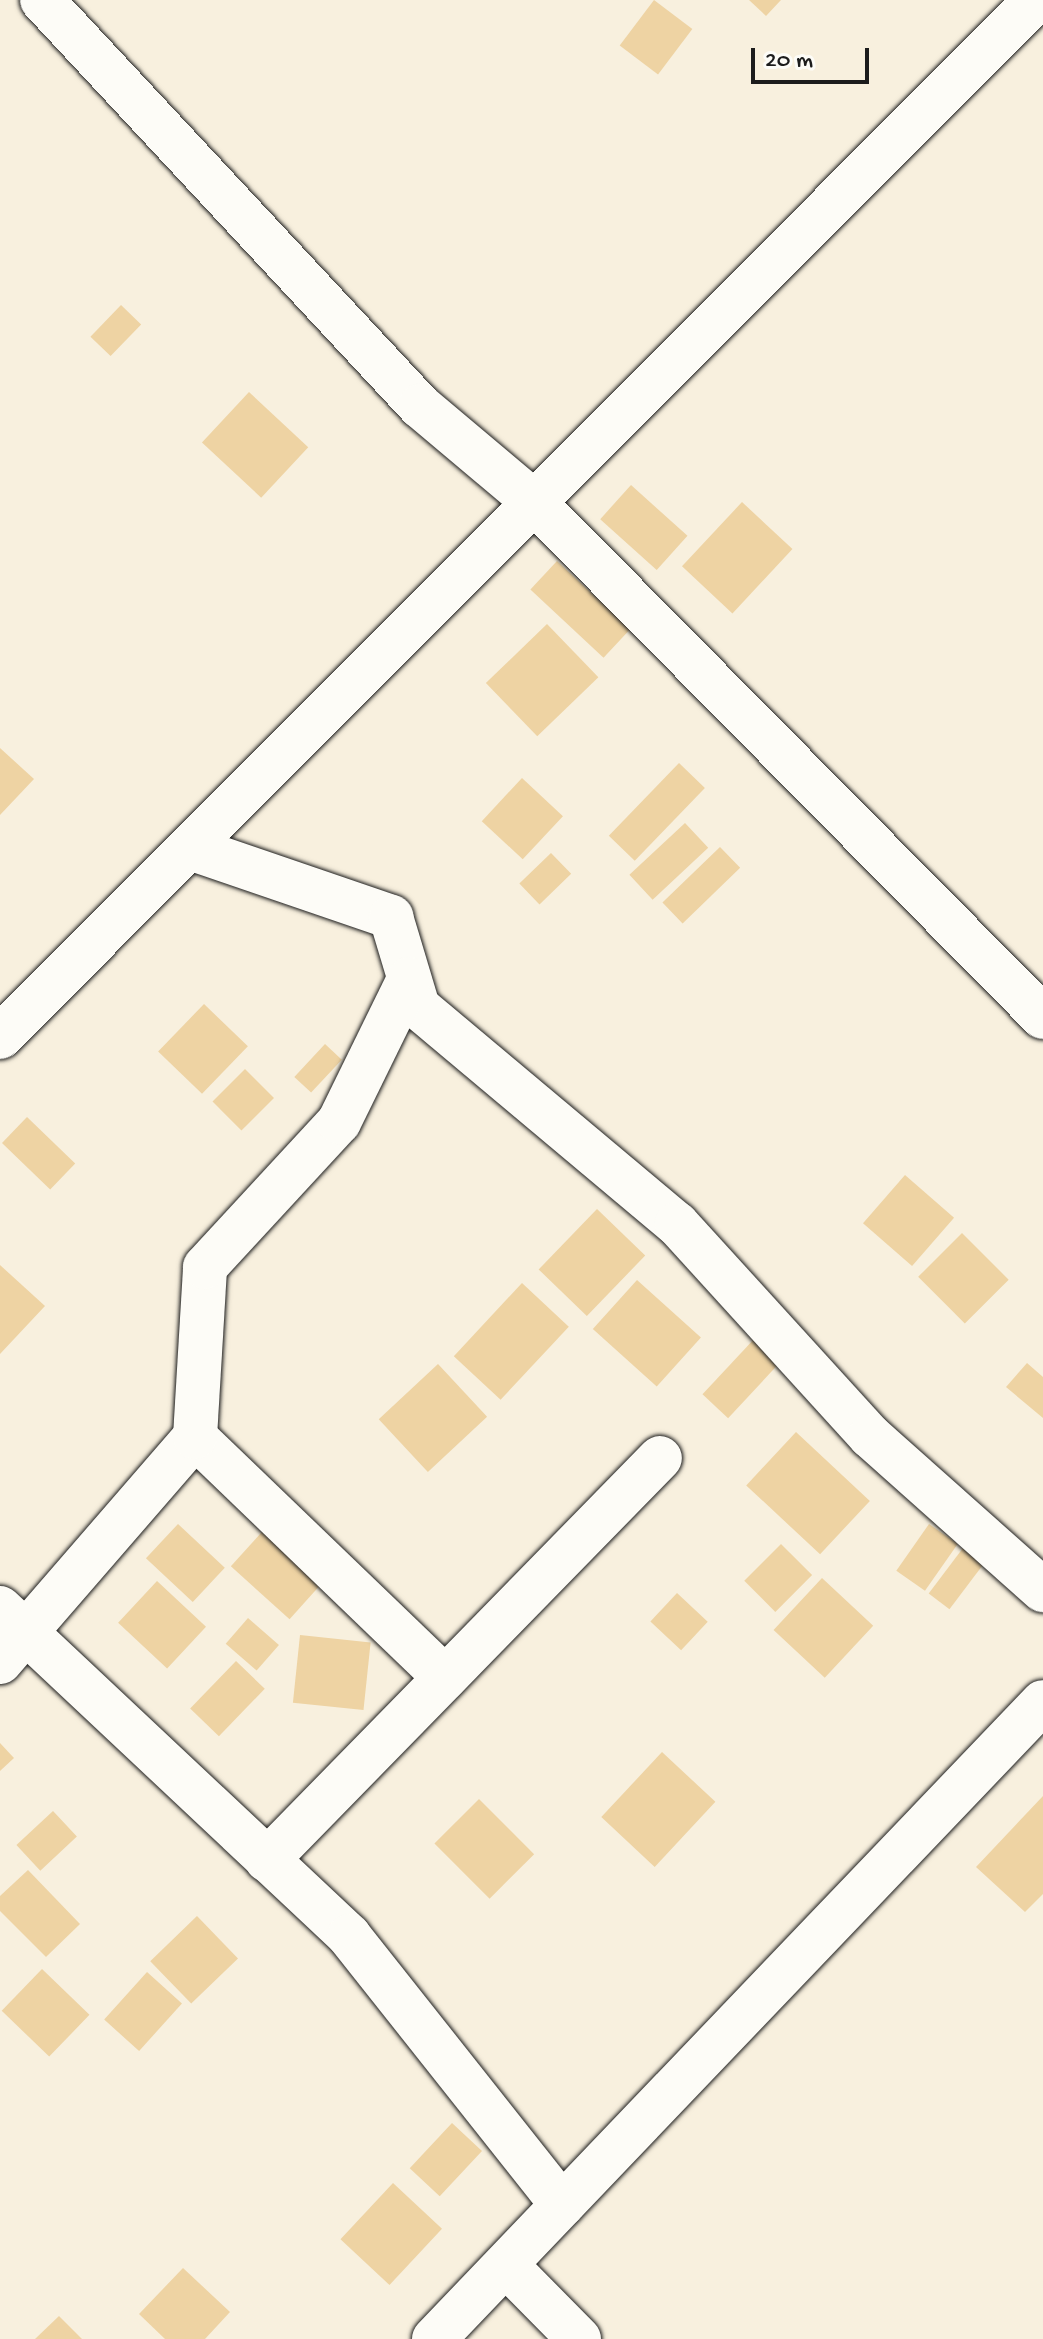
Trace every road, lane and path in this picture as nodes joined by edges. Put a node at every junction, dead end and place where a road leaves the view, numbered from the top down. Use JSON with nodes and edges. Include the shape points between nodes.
{"nodes":[{"id":1,"x":42,"y":0,"type":"edge"},
{"id":2,"x":1036,"y":0,"type":"edge"},
{"id":3,"x":534,"y":502,"type":"junction"},
{"id":4,"x":190,"y":848,"type":"junction"},
{"id":5,"x":409,"y":979,"type":"junction"},
{"id":6,"x":1043,"y":1017,"type":"edge"},
{"id":7,"x":0,"y":1037,"type":"edge"},
{"id":8,"x":195,"y":1437,"type":"junction"},
{"id":9,"x":660,"y":1458,"type":"dead end"},
{"id":10,"x":1043,"y":1590,"type":"edge"},
{"id":11,"x":10,"y":1635,"type":"edge"},
{"id":12,"x":445,"y":1678,"type":"junction"},
{"id":13,"x":1043,"y":1702,"type":"edge"},
{"id":14,"x":267,"y":1860,"type":"junction"},
{"id":15,"x":562,"y":2205,"type":"junction"},
{"id":16,"x":506,"y":2265,"type":"junction"},
{"id":17,"x":434,"y":2339,"type":"edge"},
{"id":18,"x":579,"y":2339,"type":"edge"}],
"edges":[{"from":1,"to":3,"type":"street","via":[[420,406]]},
{"from":2,"to":3,"type":"street"},
{"from":3,"to":4,"type":"street"},
{"from":3,"to":6,"type":"street"},
{"from":4,"to":5,"type":"street","via":[[391,917]]},
{"from":4,"to":7,"type":"street"},
{"from":5,"to":8,"type":"street","via":[[339,1122],[205,1267]]},
{"from":5,"to":10,"type":"street","via":[[418,1007],[677,1224],[870,1436]]},
{"from":8,"to":11,"type":"street"},
{"from":8,"to":12,"type":"street"},
{"from":9,"to":12,"type":"street"},
{"from":11,"to":14,"type":"street"},
{"from":12,"to":14,"type":"street"},
{"from":13,"to":15,"type":"street"},
{"from":14,"to":15,"type":"street","via":[[349,1936]]},
{"from":15,"to":16,"type":"street"},
{"from":16,"to":17,"type":"street"},
{"from":16,"to":18,"type":"street"}]}
